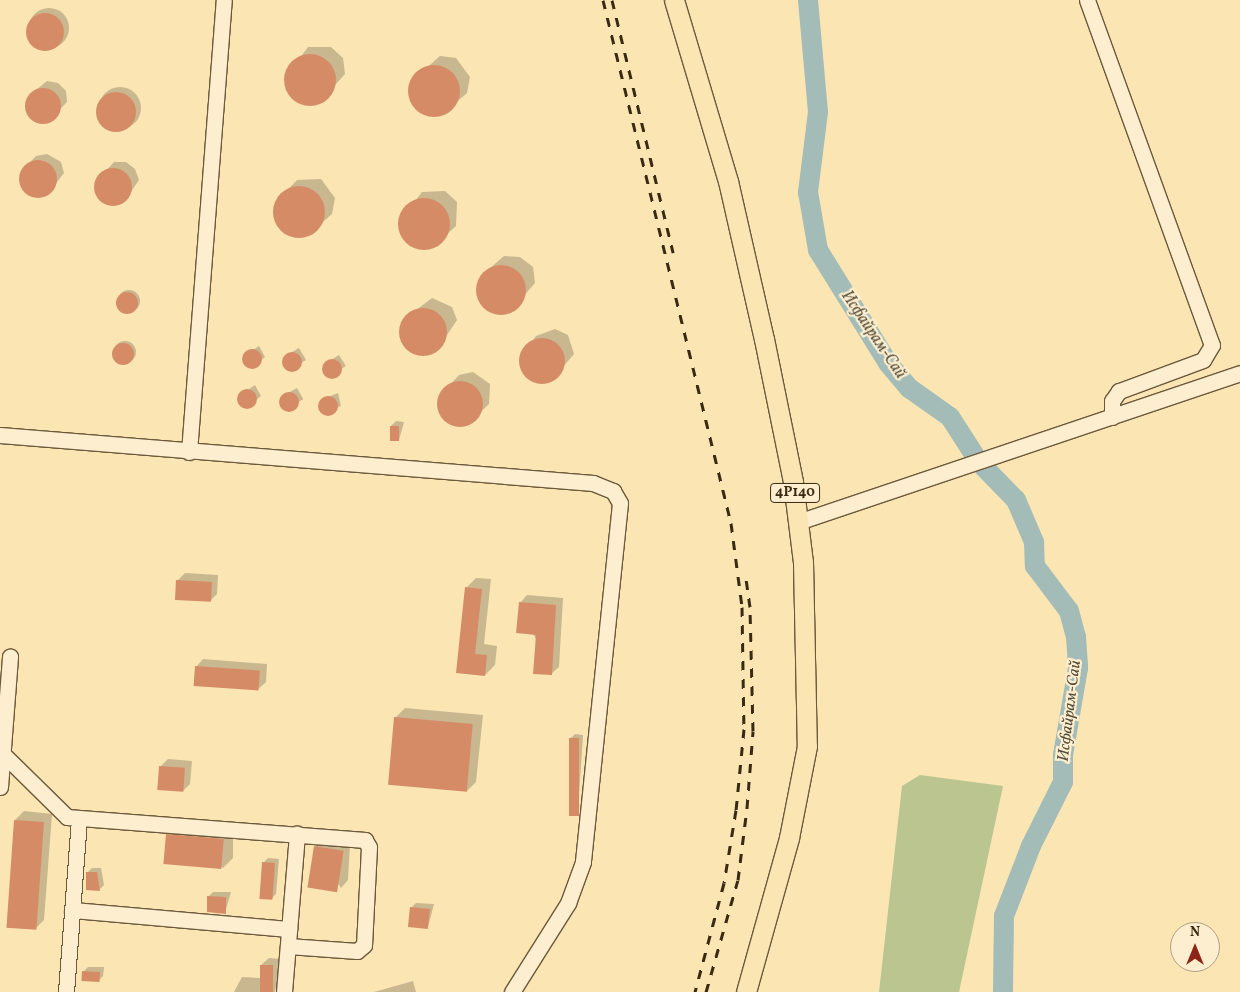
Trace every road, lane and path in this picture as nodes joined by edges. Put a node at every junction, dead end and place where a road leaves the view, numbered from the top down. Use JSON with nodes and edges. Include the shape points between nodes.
{"nodes":[{"id":1,"x":224,"y":0,"type":"edge"},
{"id":2,"x":674,"y":0,"type":"edge"},
{"id":3,"x":1087,"y":0,"type":"edge"},
{"id":4,"x":1240,"y":373,"type":"edge"},
{"id":5,"x":1112,"y":418,"type":"junction"},
{"id":6,"x":0,"y":435,"type":"edge"},
{"id":7,"x":189,"y":452,"type":"junction"},
{"id":8,"x":798,"y":522,"type":"junction"},
{"id":9,"x":10,"y":656,"type":"dead end"},
{"id":10,"x":2,"y":754,"type":"junction"},
{"id":11,"x":0,"y":787,"type":"edge"},
{"id":12,"x":79,"y":818,"type":"junction"},
{"id":13,"x":297,"y":834,"type":"junction"},
{"id":14,"x":72,"y":910,"type":"junction"},
{"id":15,"x":289,"y":929,"type":"junction"},
{"id":16,"x":288,"y":946,"type":"junction"},
{"id":17,"x":66,"y":992,"type":"edge"},
{"id":18,"x":284,"y":992,"type":"edge"},
{"id":19,"x":512,"y":992,"type":"edge"},
{"id":20,"x":746,"y":992,"type":"edge"}],
"edges":[{"from":1,"to":7,"type":"street"},
{"from":2,"to":8,"type":"main road","number":"4P140","via":[[728,181],[794,482]]},
{"from":3,"to":5,"type":"street","via":[[1212,344],[1203,360],[1119,391],[1112,401]]},
{"from":4,"to":5,"type":"street"},
{"from":5,"to":8,"type":"street"},
{"from":6,"to":7,"type":"street"},
{"from":7,"to":19,"type":"street","via":[[592,483],[613,491],[620,503],[583,862],[568,903]]},
{"from":8,"to":20,"type":"main road","number":"4P140","via":[[808,746],[788,838]]},
{"from":9,"to":10,"type":"street"},
{"from":10,"to":11,"type":"street"},
{"from":10,"to":12,"type":"street","via":[[68,817]]},
{"from":12,"to":13,"type":"street"},
{"from":12,"to":14,"type":"street"},
{"from":13,"to":15,"type":"street"},
{"from":13,"to":16,"type":"street","via":[[364,840],[369,847],[364,945],[357,951]]},
{"from":14,"to":15,"type":"street"},
{"from":14,"to":17,"type":"street"},
{"from":15,"to":16,"type":"street"},
{"from":16,"to":18,"type":"street"}]}
